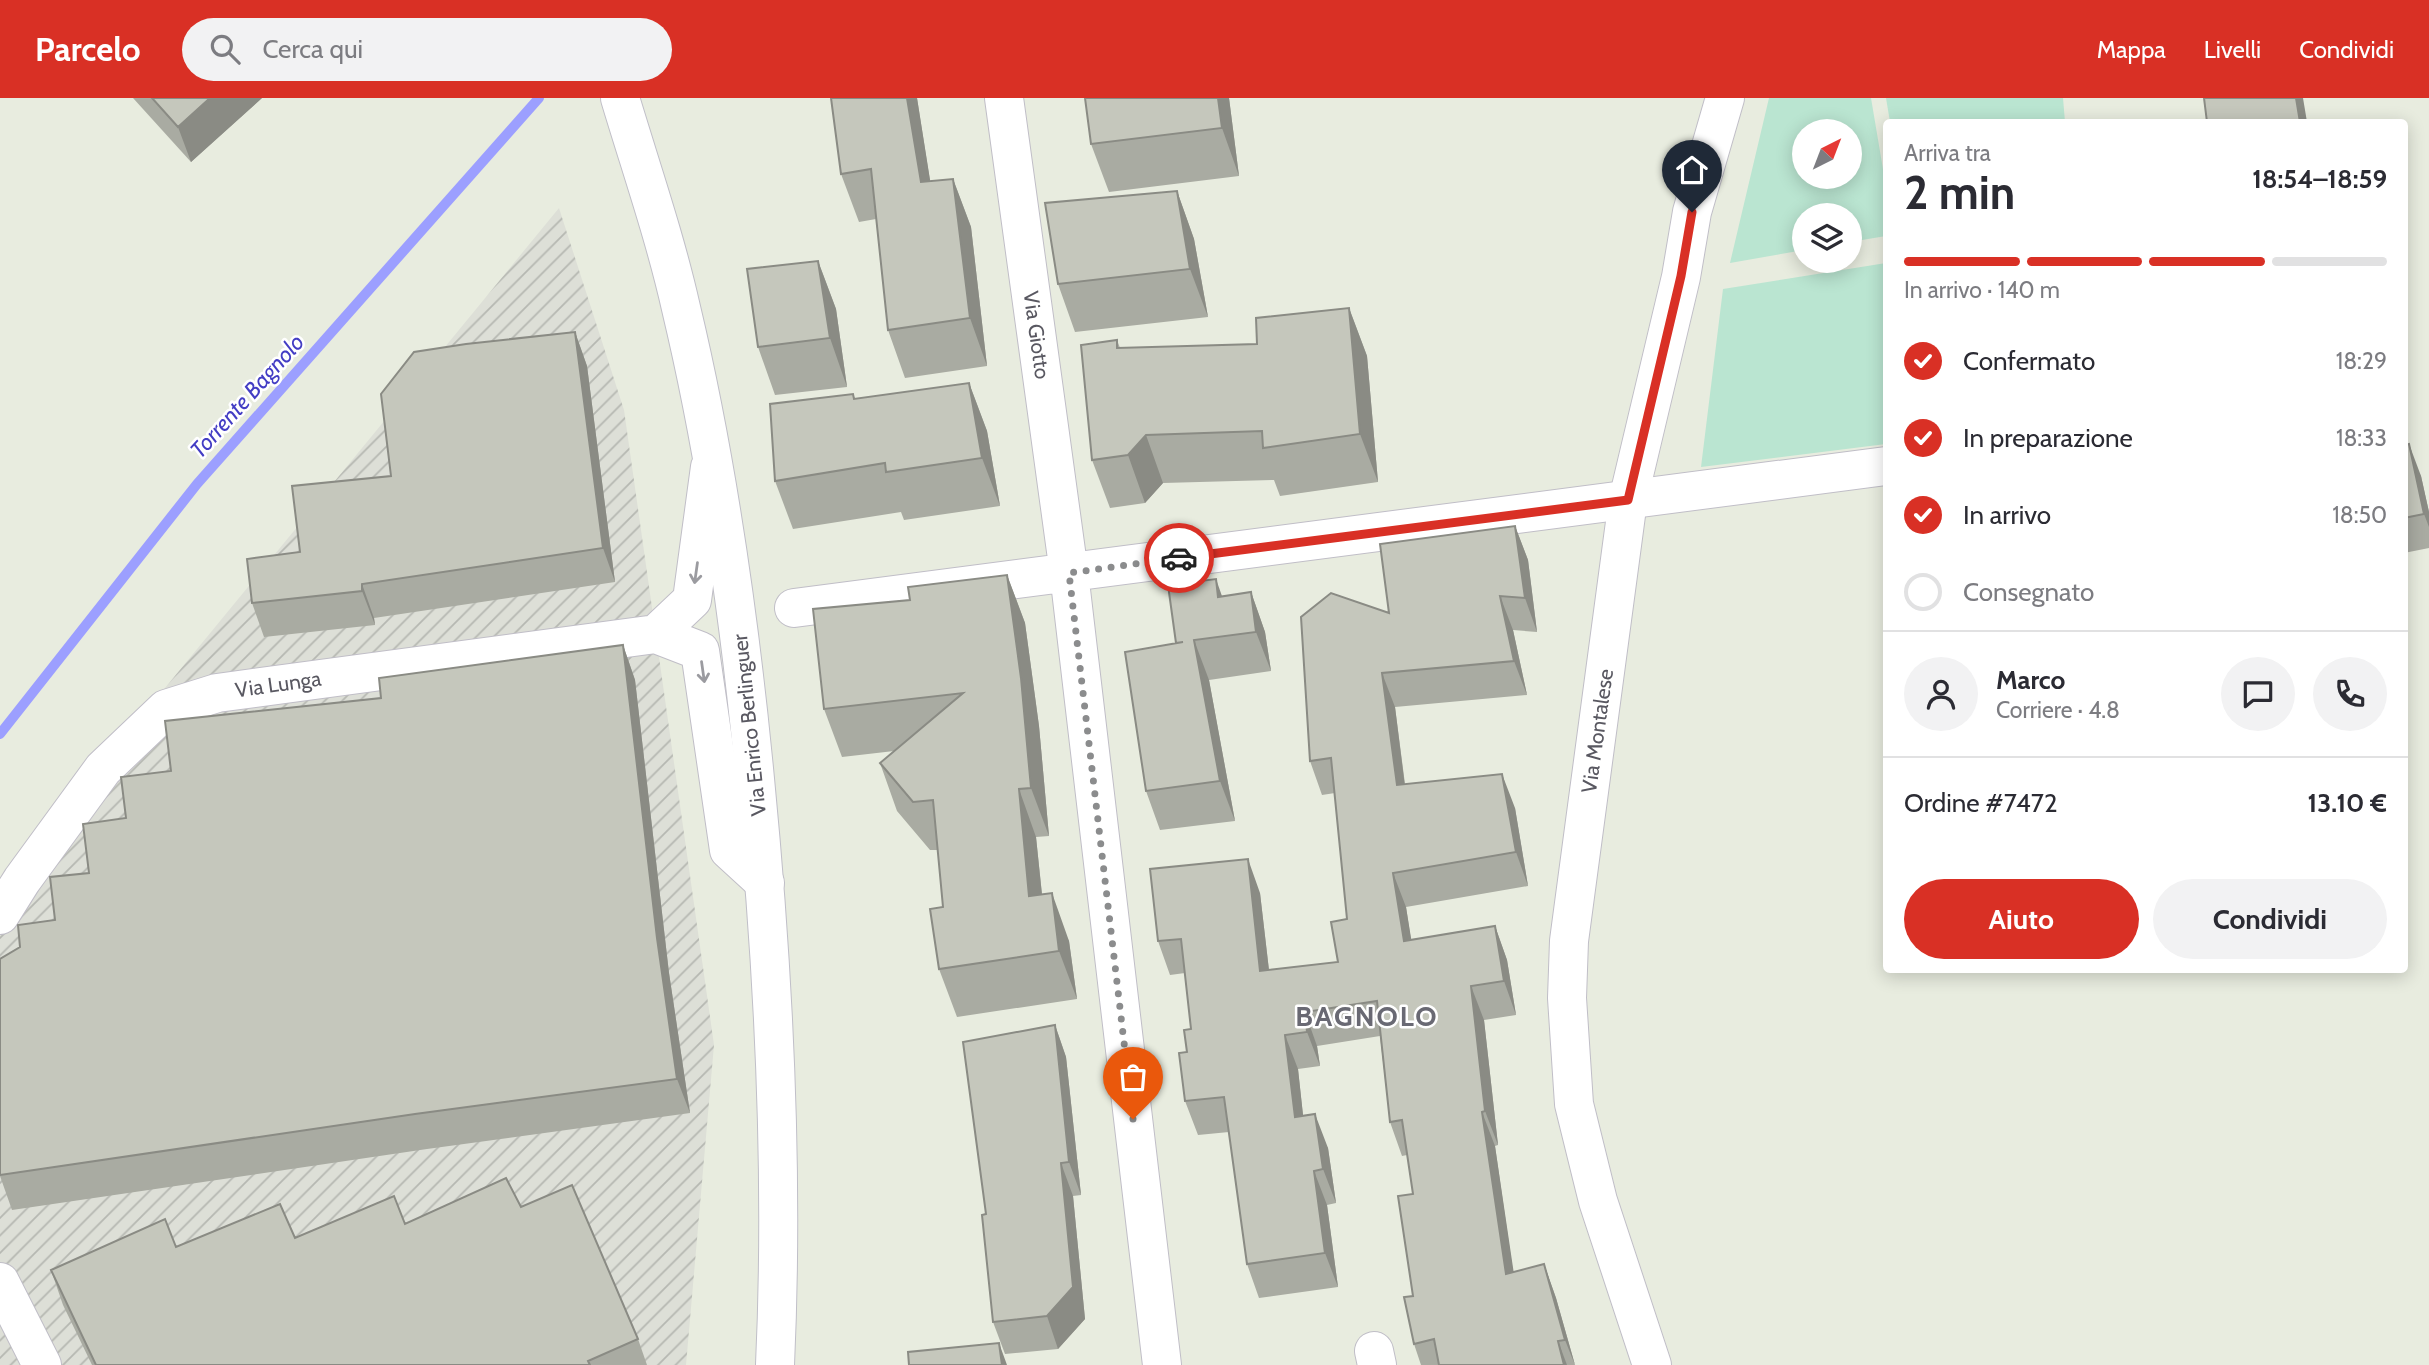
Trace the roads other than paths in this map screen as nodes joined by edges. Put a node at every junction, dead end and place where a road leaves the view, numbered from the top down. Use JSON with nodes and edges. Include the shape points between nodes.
{"nodes":[{"id":1,"x":620,"y":98,"type":"edge"},
{"id":2,"x":1004,"y":98,"type":"edge"},
{"id":3,"x":1725,"y":98,"type":"edge"},
{"id":4,"x":712,"y":456,"type":"junction"},
{"id":5,"x":1883,"y":466,"type":"edge"},
{"id":6,"x":1628,"y":500,"type":"junction"},
{"id":7,"x":1069,"y":573,"type":"junction"},
{"id":8,"x":794,"y":608,"type":"dead end"},
{"id":9,"x":656,"y":634,"type":"junction"},
{"id":10,"x":765,"y":883,"type":"junction"},
{"id":11,"x":0,"y":915,"type":"edge"},
{"id":12,"x":0,"y":1282,"type":"edge"},
{"id":13,"x":42,"y":1365,"type":"edge"},
{"id":14,"x":775,"y":1365,"type":"edge"},
{"id":15,"x":1162,"y":1365,"type":"edge"},
{"id":16,"x":1652,"y":1365,"type":"edge"}],
"edges":[{"from":1,"to":4,"type":"street","name":"Via Enrico Berlinguer","via":[[681,308]]},
{"from":2,"to":7,"type":"street","name":"Via Giotto"},
{"from":3,"to":6,"type":"street","name":"Via Montalese","via":[[1692,212]]},
{"from":4,"to":9,"type":"street","one_way":true,"via":[[692,600]]},
{"from":4,"to":10,"type":"street","name":"Via Enrico Berlinguer","via":[[745,680]]},
{"from":5,"to":6,"type":"street"},
{"from":6,"to":7,"type":"street"},
{"from":6,"to":16,"type":"street","name":"Via Montalese","via":[[1569,941],[1567,998],[1574,1104],[1598,1201]]},
{"from":7,"to":8,"type":"street"},
{"from":7,"to":15,"type":"street","name":"Via Giotto"},
{"from":9,"to":10,"type":"street","one_way":true,"via":[[700,652],[729,850]]},
{"from":9,"to":11,"type":"street","name":"Via Lunga","via":[[229,691],[166,709],[103,769]]},
{"from":10,"to":14,"type":"street","name":"Via Enrico Berlinguer","via":[[778,1134]]},
{"from":12,"to":13,"type":"street"}]}
